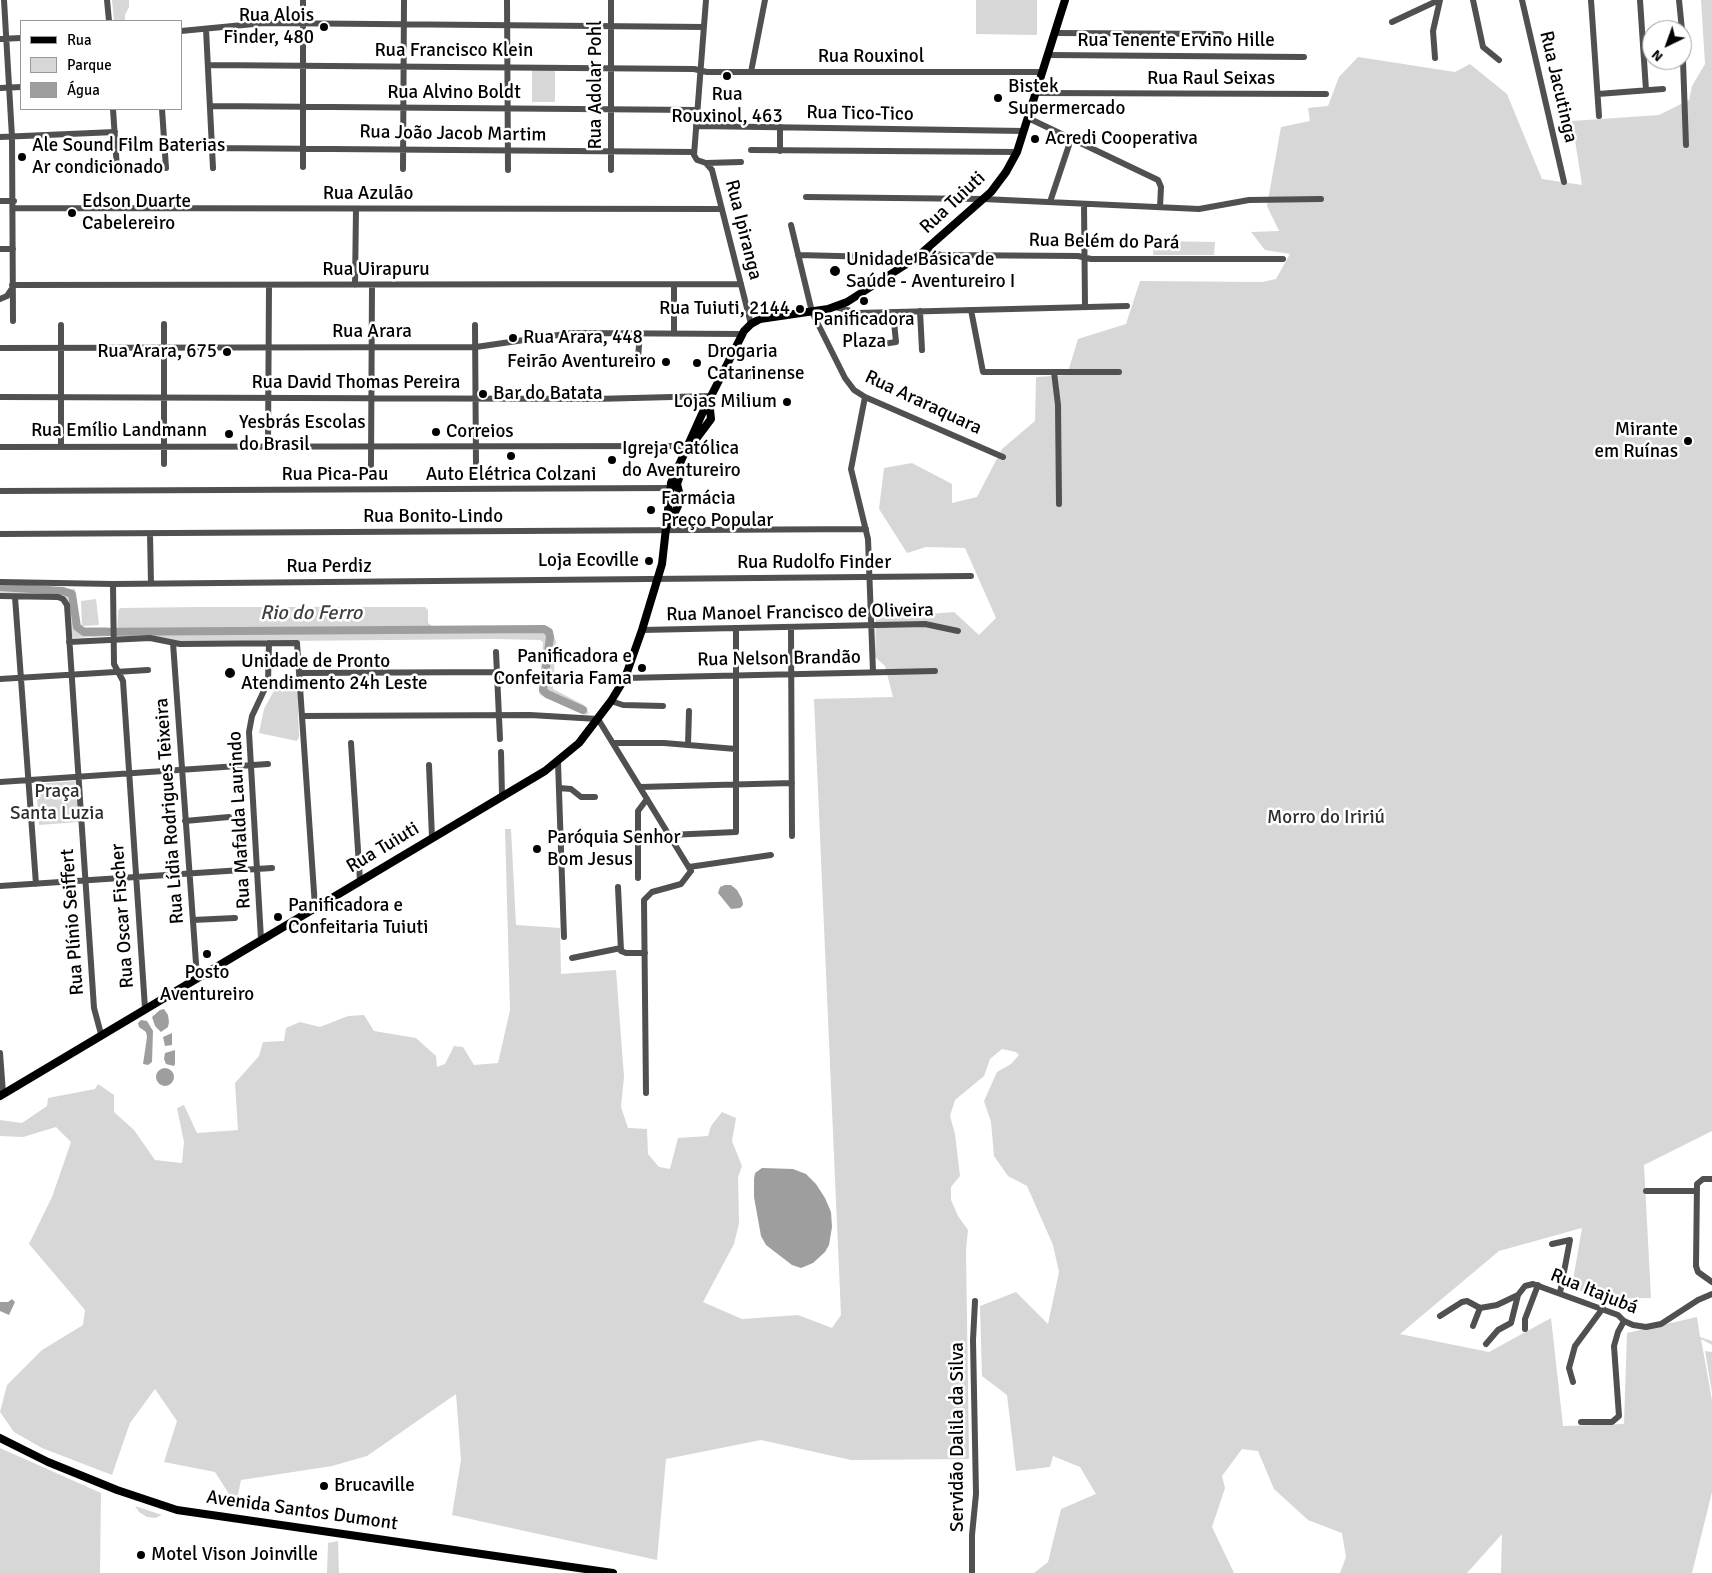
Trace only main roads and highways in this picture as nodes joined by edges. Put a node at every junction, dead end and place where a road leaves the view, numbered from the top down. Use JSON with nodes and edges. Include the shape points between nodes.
{"nodes":[{"id":1,"x":1065,"y":0,"type":"edge"},
{"id":2,"x":710,"y":398,"type":"junction"},
{"id":3,"x":702,"y":414,"type":"junction"},
{"id":4,"x":711,"y":416,"type":"junction"},
{"id":5,"x":668,"y":501,"type":"junction"},
{"id":6,"x":680,"y":503,"type":"junction"},
{"id":7,"x":666,"y":531,"type":"junction"},
{"id":8,"x":1,"y":1094,"type":"edge"},
{"id":9,"x":0,"y":1438,"type":"edge"},
{"id":10,"x":0,"y":1444,"type":"edge"},
{"id":11,"x":579,"y":1573,"type":"edge"},
{"id":12,"x":613,"y":1573,"type":"edge"}],
"edges":[{"from":1,"to":2,"type":"main road","name":"Rua Tuiuti","via":[[1017,152],[1002,178],[984,199],[926,251],[836,307],[766,318],[751,324],[742,334]]},
{"from":2,"to":3,"type":"main road","name":"Rua Tuiuti"},
{"from":2,"to":4,"type":"main road"},
{"from":3,"to":4,"type":"main road"},
{"from":3,"to":5,"type":"main road","name":"Rua Tuiuti","via":[[670,488]]},
{"from":4,"to":6,"type":"main road","name":"Rua Tuiuti","via":[[698,435],[678,480]]},
{"from":5,"to":6,"type":"main road"},
{"from":5,"to":7,"type":"main road","name":"Rua Tuiuti"},
{"from":6,"to":7,"type":"main road","name":"Rua Tuiuti"},
{"from":7,"to":8,"type":"main road","name":"Rua Tuiuti","via":[[664,555],[625,678],[579,743],[558,762]]},
{"from":9,"to":12,"type":"main road","name":"Avenida Santos Dumont","via":[[48,1462],[177,1510]]},
{"from":10,"to":11,"type":"main road","name":"Avenida Santos Dumont","via":[[77,1479],[169,1513]]}]}
